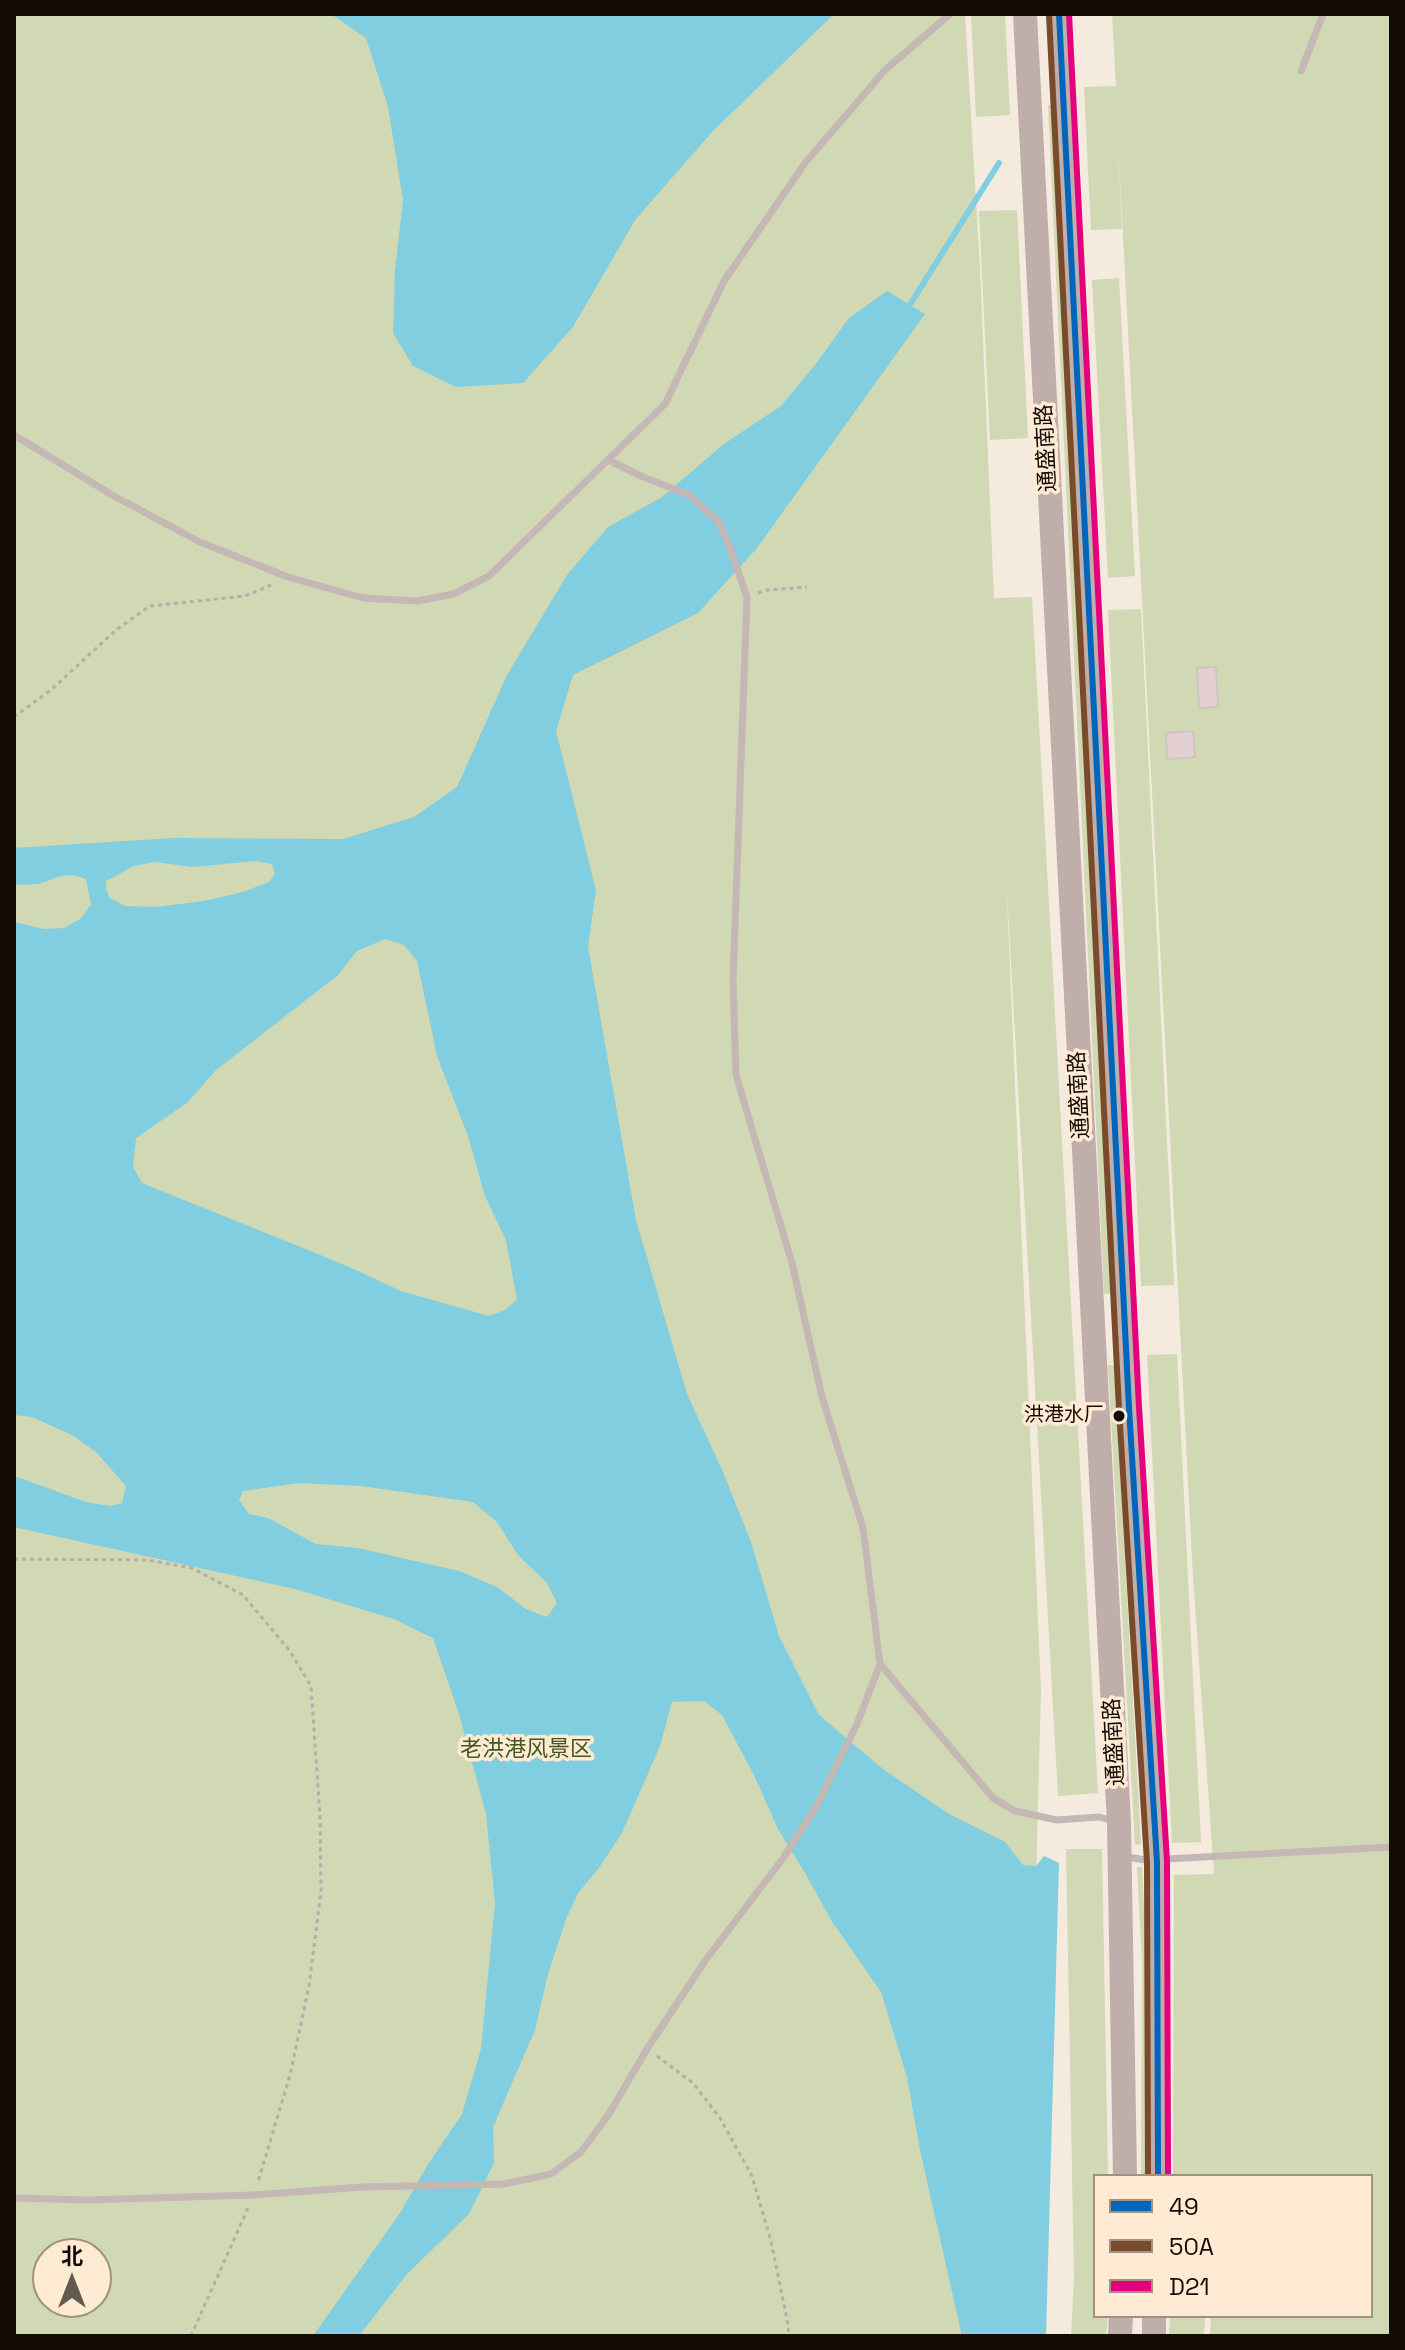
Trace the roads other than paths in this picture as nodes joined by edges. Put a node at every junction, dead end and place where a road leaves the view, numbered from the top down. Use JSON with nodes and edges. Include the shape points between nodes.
{"nodes":[{"id":1,"x":950,"y":14,"type":"edge"},
{"id":2,"x":1025,"y":14,"type":"edge"},
{"id":3,"x":1059,"y":14,"type":"edge"},
{"id":4,"x":1323,"y":14,"type":"edge"},
{"id":5,"x":1301,"y":71,"type":"dead end"},
{"id":6,"x":14,"y":435,"type":"edge"},
{"id":7,"x":608,"y":460,"type":"junction"},
{"id":8,"x":880,"y":1664,"type":"junction"},
{"id":9,"x":1119,"y":1823,"type":"junction"},
{"id":10,"x":1391,"y":1847,"type":"edge"},
{"id":11,"x":1120,"y":1856,"type":"junction"},
{"id":12,"x":1157,"y":1862,"type":"junction"},
{"id":13,"x":1125,"y":2174,"type":"edge"},
{"id":14,"x":1158,"y":2174,"type":"edge"},
{"id":15,"x":14,"y":2198,"type":"edge"}],
"edges":[{"from":1,"to":7,"type":"lane","via":[[885,70],[805,163],[724,281],[665,404]]},
{"from":2,"to":9,"type":"main road","name":"通盛南路"},
{"from":3,"to":12,"type":"main road","name":"通盛南路"},
{"from":4,"to":5,"type":"lane"},
{"from":6,"to":7,"type":"lane","via":[[200,542],[288,577],[363,598],[418,601],[453,594],[489,576]]},
{"from":7,"to":8,"type":"lane","via":[[689,495],[718,521],[747,597],[733,980],[736,1075],[792,1263],[822,1397],[863,1528]]},
{"from":8,"to":9,"type":"lane","via":[[993,1798],[1015,1811],[1057,1820],[1099,1817]]},
{"from":8,"to":15,"type":"lane","via":[[817,1805],[784,1857],[705,1961],[609,2114],[581,2152],[551,2174],[504,2184],[86,2200]]},
{"from":9,"to":11,"type":"main road","name":"通盛南路"},
{"from":10,"to":12,"type":"lane"},
{"from":11,"to":12,"type":"lane"},
{"from":11,"to":13,"type":"main road","name":"通盛南路"},
{"from":12,"to":14,"type":"main road","name":"通盛南路"}]}
